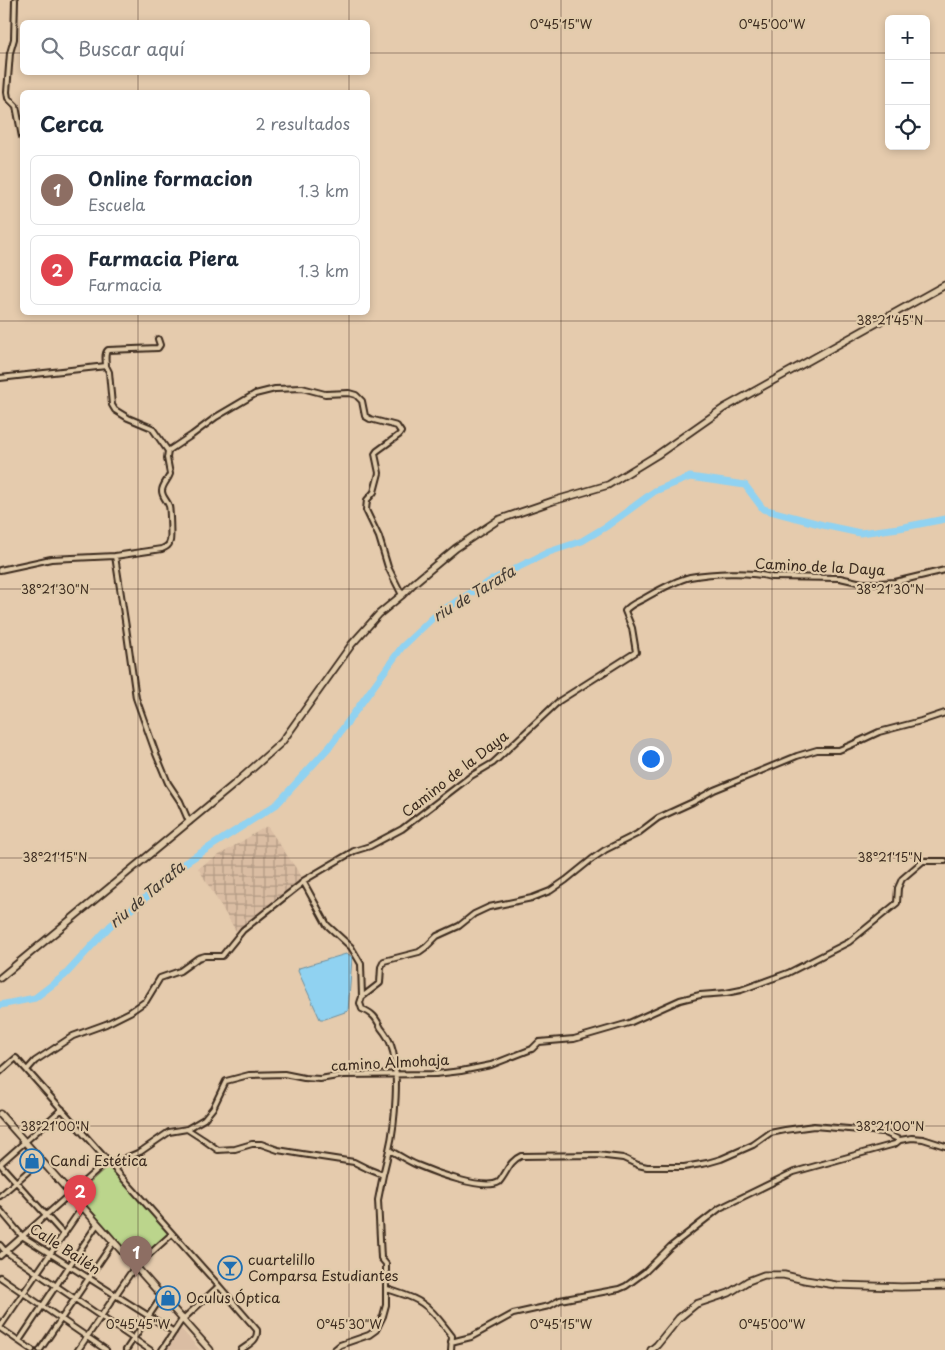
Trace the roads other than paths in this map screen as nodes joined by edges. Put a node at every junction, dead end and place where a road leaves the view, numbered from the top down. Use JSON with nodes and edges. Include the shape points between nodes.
{"nodes":[{"id":1,"x":15,"y":0,"type":"edge"},
{"id":2,"x":20,"y":127,"type":"edge"},
{"id":3,"x":945,"y":285,"type":"edge"},
{"id":4,"x":158,"y":338,"type":"dead end"},
{"id":5,"x":106,"y":366,"type":"junction"},
{"id":6,"x":0,"y":378,"type":"edge"},
{"id":7,"x":168,"y":451,"type":"junction"},
{"id":8,"x":115,"y":556,"type":"junction"},
{"id":9,"x":0,"y":570,"type":"edge"},
{"id":10,"x":945,"y":570,"type":"edge"},
{"id":11,"x":402,"y":595,"type":"junction"},
{"id":12,"x":945,"y":713,"type":"edge"},
{"id":13,"x":189,"y":822,"type":"junction"},
{"id":14,"x":945,"y":861,"type":"edge"},
{"id":15,"x":303,"y":881,"type":"junction"},
{"id":16,"x":0,"y":978,"type":"edge"},
{"id":17,"x":362,"y":997,"type":"junction"},
{"id":18,"x":27,"y":1070,"type":"junction"},
{"id":19,"x":0,"y":1072,"type":"edge"},
{"id":20,"x":396,"y":1074,"type":"junction"},
{"id":21,"x":62,"y":1109,"type":"junction"},
{"id":22,"x":0,"y":1114,"type":"edge"},
{"id":23,"x":0,"y":1118,"type":"edge"},
{"id":24,"x":186,"y":1130,"type":"junction"},
{"id":25,"x":900,"y":1140,"type":"junction"},
{"id":26,"x":24,"y":1143,"type":"junction"},
{"id":27,"x":945,"y":1146,"type":"edge"},
{"id":28,"x":389,"y":1150,"type":"junction"},
{"id":29,"x":40,"y":1161,"type":"junction"},
{"id":30,"x":107,"y":1161,"type":"junction"},
{"id":31,"x":0,"y":1164,"type":"edge"},
{"id":32,"x":383,"y":1175,"type":"junction"},
{"id":33,"x":16,"y":1181,"type":"junction"},
{"id":34,"x":69,"y":1194,"type":"junction"},
{"id":35,"x":0,"y":1196,"type":"edge"},
{"id":36,"x":81,"y":1209,"type":"junction"},
{"id":37,"x":0,"y":1210,"type":"edge"},
{"id":38,"x":46,"y":1215,"type":"junction"},
{"id":39,"x":96,"y":1226,"type":"junction"},
{"id":40,"x":172,"y":1234,"type":"junction"},
{"id":41,"x":64,"y":1235,"type":"junction"},
{"id":42,"x":22,"y":1236,"type":"junction"},
{"id":43,"x":112,"y":1244,"type":"junction"},
{"id":44,"x":0,"y":1245,"type":"edge"},
{"id":45,"x":5,"y":1251,"type":"junction"},
{"id":46,"x":51,"y":1254,"type":"junction"},
{"id":47,"x":0,"y":1256,"type":"edge"},
{"id":48,"x":70,"y":1266,"type":"junction"},
{"id":49,"x":135,"y":1267,"type":"junction"},
{"id":50,"x":38,"y":1273,"type":"junction"},
{"id":51,"x":0,"y":1278,"type":"edge"},
{"id":52,"x":89,"y":1278,"type":"junction"},
{"id":53,"x":4,"y":1280,"type":"junction"},
{"id":54,"x":56,"y":1286,"type":"junction"},
{"id":55,"x":219,"y":1286,"type":"junction"},
{"id":56,"x":945,"y":1286,"type":"edge"},
{"id":57,"x":0,"y":1287,"type":"edge"},
{"id":58,"x":387,"y":1289,"type":"junction"},
{"id":59,"x":23,"y":1293,"type":"junction"},
{"id":60,"x":116,"y":1295,"type":"junction"},
{"id":61,"x":161,"y":1297,"type":"junction"},
{"id":62,"x":75,"y":1299,"type":"junction"},
{"id":63,"x":42,"y":1306,"type":"junction"},
{"id":64,"x":101,"y":1316,"type":"junction"},
{"id":65,"x":149,"y":1316,"type":"junction"},
{"id":66,"x":61,"y":1319,"type":"junction"},
{"id":67,"x":182,"y":1320,"type":"junction"},
{"id":68,"x":0,"y":1327,"type":"edge"},
{"id":69,"x":174,"y":1332,"type":"junction"},
{"id":70,"x":87,"y":1337,"type":"junction"},
{"id":71,"x":134,"y":1339,"type":"junction"},
{"id":72,"x":19,"y":1341,"type":"junction"},
{"id":73,"x":451,"y":1342,"type":"junction"},
{"id":74,"x":32,"y":1350,"type":"edge"},
{"id":75,"x":40,"y":1350,"type":"edge"},
{"id":76,"x":78,"y":1350,"type":"edge"},
{"id":77,"x":106,"y":1350,"type":"edge"},
{"id":78,"x":126,"y":1350,"type":"edge"},
{"id":79,"x":150,"y":1350,"type":"edge"},
{"id":80,"x":162,"y":1350,"type":"edge"},
{"id":81,"x":208,"y":1350,"type":"edge"},
{"id":82,"x":241,"y":1350,"type":"edge"},
{"id":83,"x":334,"y":1350,"type":"edge"},
{"id":84,"x":450,"y":1350,"type":"edge"},
{"id":85,"x":651,"y":1350,"type":"edge"}],
"edges":[{"from":1,"to":2,"type":"street","via":[[7,92],[16,106]]},
{"from":3,"to":11,"type":"main road","via":[[724,408],[608,485],[498,520],[456,548]]},
{"from":4,"to":5,"type":"street","via":[[158,348],[106,351]]},
{"from":5,"to":6,"type":"street"},
{"from":5,"to":7,"type":"street","via":[[112,405],[128,418],[152,428]]},
{"from":7,"to":8,"type":"street","via":[[170,474],[162,490],[170,512],[170,544],[162,549]]},
{"from":7,"to":11,"type":"street","via":[[255,394],[302,388],[325,394],[356,395],[362,401],[364,416],[397,426],[401,432],[375,454],[379,473],[366,510]]},
{"from":8,"to":9,"type":"street","via":[[52,559]]},
{"from":8,"to":13,"type":"street","via":[[136,698],[168,783]]},
{"from":10,"to":15,"type":"street","name":"Camino de la Daya","via":[[895,582],[871,583],[840,578],[723,574],[690,577],[656,591],[625,611],[636,652],[559,701],[493,763],[402,829],[354,851]]},
{"from":11,"to":13,"type":"main road","via":[[378,614],[352,644],[282,742]]},
{"from":12,"to":17,"type":"street","via":[[879,732],[840,750],[817,750],[797,756],[714,790],[605,850],[550,891],[489,907],[437,936],[419,952],[384,961],[380,983]]},
{"from":13,"to":16,"type":"main road"},
{"from":14,"to":20,"type":"street","name":"camino Almohaja","via":[[923,862],[902,879],[897,902],[885,913],[849,942],[788,974],[741,990],[680,1000],[629,1023],[574,1039],[539,1042],[532,1049],[491,1065],[436,1074]]},
{"from":15,"to":17,"type":"street","via":[[327,925],[352,947],[361,964]]},
{"from":15,"to":18,"type":"street","name":"Camino de la Daya","via":[[243,930],[222,956],[198,958],[160,978],[146,1001],[114,1020],[73,1036]]},
{"from":17,"to":20,"type":"street","via":[[362,1009],[375,1016],[391,1044]]},
{"from":18,"to":19,"type":"street","via":[[16,1058]]},
{"from":18,"to":21,"type":"street"},
{"from":20,"to":24,"type":"street","name":"camino Almohaja","via":[[342,1075],[320,1079],[284,1074],[249,1075],[226,1081],[213,1108],[204,1119]]},
{"from":20,"to":28,"type":"street"},
{"from":21,"to":26,"type":"street"},
{"from":21,"to":30,"type":"street"},
{"from":22,"to":26,"type":"main road"},
{"from":23,"to":26,"type":"main road"},
{"from":24,"to":30,"type":"street","name":"camino Almohaja","via":[[168,1132],[140,1152],[114,1163]]},
{"from":24,"to":32,"type":"street","via":[[218,1150],[261,1144],[293,1153],[354,1162]]},
{"from":25,"to":27,"type":"street","via":[[917,1138]]},
{"from":25,"to":28,"type":"street","via":[[883,1132],[806,1127],[770,1133],[747,1148],[713,1162],[677,1167],[647,1167],[623,1158],[597,1154],[524,1155],[513,1161],[497,1184],[490,1185],[443,1175]]},
{"from":25,"to":73,"type":"street","via":[[794,1172],[720,1208],[626,1286],[514,1314]]},
{"from":26,"to":29,"type":"main road"},
{"from":26,"to":31,"type":"street"},
{"from":28,"to":32,"type":"street"},
{"from":29,"to":33,"type":"street"},
{"from":29,"to":34,"type":"main road"},
{"from":30,"to":34,"type":"street"},
{"from":30,"to":40,"type":"street"},
{"from":31,"to":33,"type":"street"},
{"from":32,"to":58,"type":"street","via":[[378,1200],[381,1258],[386,1264]]},
{"from":33,"to":35,"type":"street"},
{"from":33,"to":38,"type":"street"},
{"from":34,"to":36,"type":"main road"},
{"from":34,"to":38,"type":"street"},
{"from":34,"to":49,"type":"main road"},
{"from":36,"to":39,"type":"main road"},
{"from":36,"to":41,"type":"street"},
{"from":37,"to":42,"type":"street","name":"Calle Bailén"},
{"from":38,"to":41,"type":"street"},
{"from":38,"to":42,"type":"street"},
{"from":39,"to":43,"type":"main road"},
{"from":39,"to":48,"type":"street"},
{"from":40,"to":49,"type":"street"},
{"from":40,"to":55,"type":"street"},
{"from":41,"to":46,"type":"street"},
{"from":42,"to":45,"type":"street"},
{"from":42,"to":46,"type":"street","name":"Calle Bailén"},
{"from":43,"to":49,"type":"main road"},
{"from":43,"to":52,"type":"street"},
{"from":44,"to":45,"type":"street"},
{"from":45,"to":47,"type":"street"},
{"from":45,"to":50,"type":"street"},
{"from":46,"to":48,"type":"street","name":"Calle Bailén"},
{"from":46,"to":50,"type":"street"},
{"from":48,"to":52,"type":"street","name":"Calle Bailén"},
{"from":48,"to":54,"type":"street"},
{"from":49,"to":60,"type":"street"},
{"from":49,"to":61,"type":"main road"},
{"from":50,"to":54,"type":"street"},
{"from":50,"to":59,"type":"street"},
{"from":51,"to":53,"type":"street"},
{"from":52,"to":60,"type":"street","name":"Calle Bailén"},
{"from":52,"to":62,"type":"street"},
{"from":53,"to":57,"type":"street"},
{"from":53,"to":59,"type":"street"},
{"from":54,"to":62,"type":"street"},
{"from":54,"to":63,"type":"street"},
{"from":55,"to":67,"type":"street"},
{"from":55,"to":82,"type":"street","via":[[257,1330],[255,1340]]},
{"from":56,"to":85,"type":"main road","via":[[836,1285],[784,1275],[764,1275],[729,1293],[696,1304]]},
{"from":58,"to":73,"type":"street","via":[[422,1303],[452,1336]]},
{"from":58,"to":83,"type":"street","via":[[386,1305],[376,1330]]},
{"from":59,"to":63,"type":"street"},
{"from":59,"to":68,"type":"street"},
{"from":60,"to":64,"type":"street"},
{"from":60,"to":65,"type":"street","name":"Calle Bailén"},
{"from":61,"to":65,"type":"street"},
{"from":61,"to":67,"type":"main road"},
{"from":62,"to":64,"type":"street"},
{"from":62,"to":66,"type":"street"},
{"from":63,"to":66,"type":"street"},
{"from":63,"to":72,"type":"street"},
{"from":64,"to":70,"type":"street"},
{"from":64,"to":71,"type":"street"},
{"from":65,"to":69,"type":"street","name":"Calle Bailén"},
{"from":65,"to":71,"type":"street"},
{"from":66,"to":70,"type":"street"},
{"from":66,"to":75,"type":"street"},
{"from":67,"to":69,"type":"street"},
{"from":67,"to":81,"type":"main road"},
{"from":68,"to":72,"type":"street"},
{"from":69,"to":80,"type":"street"},
{"from":70,"to":76,"type":"street"},
{"from":70,"to":77,"type":"street"},
{"from":71,"to":78,"type":"street"},
{"from":71,"to":79,"type":"street"},
{"from":72,"to":74,"type":"street"},
{"from":73,"to":84,"type":"street"}]}
